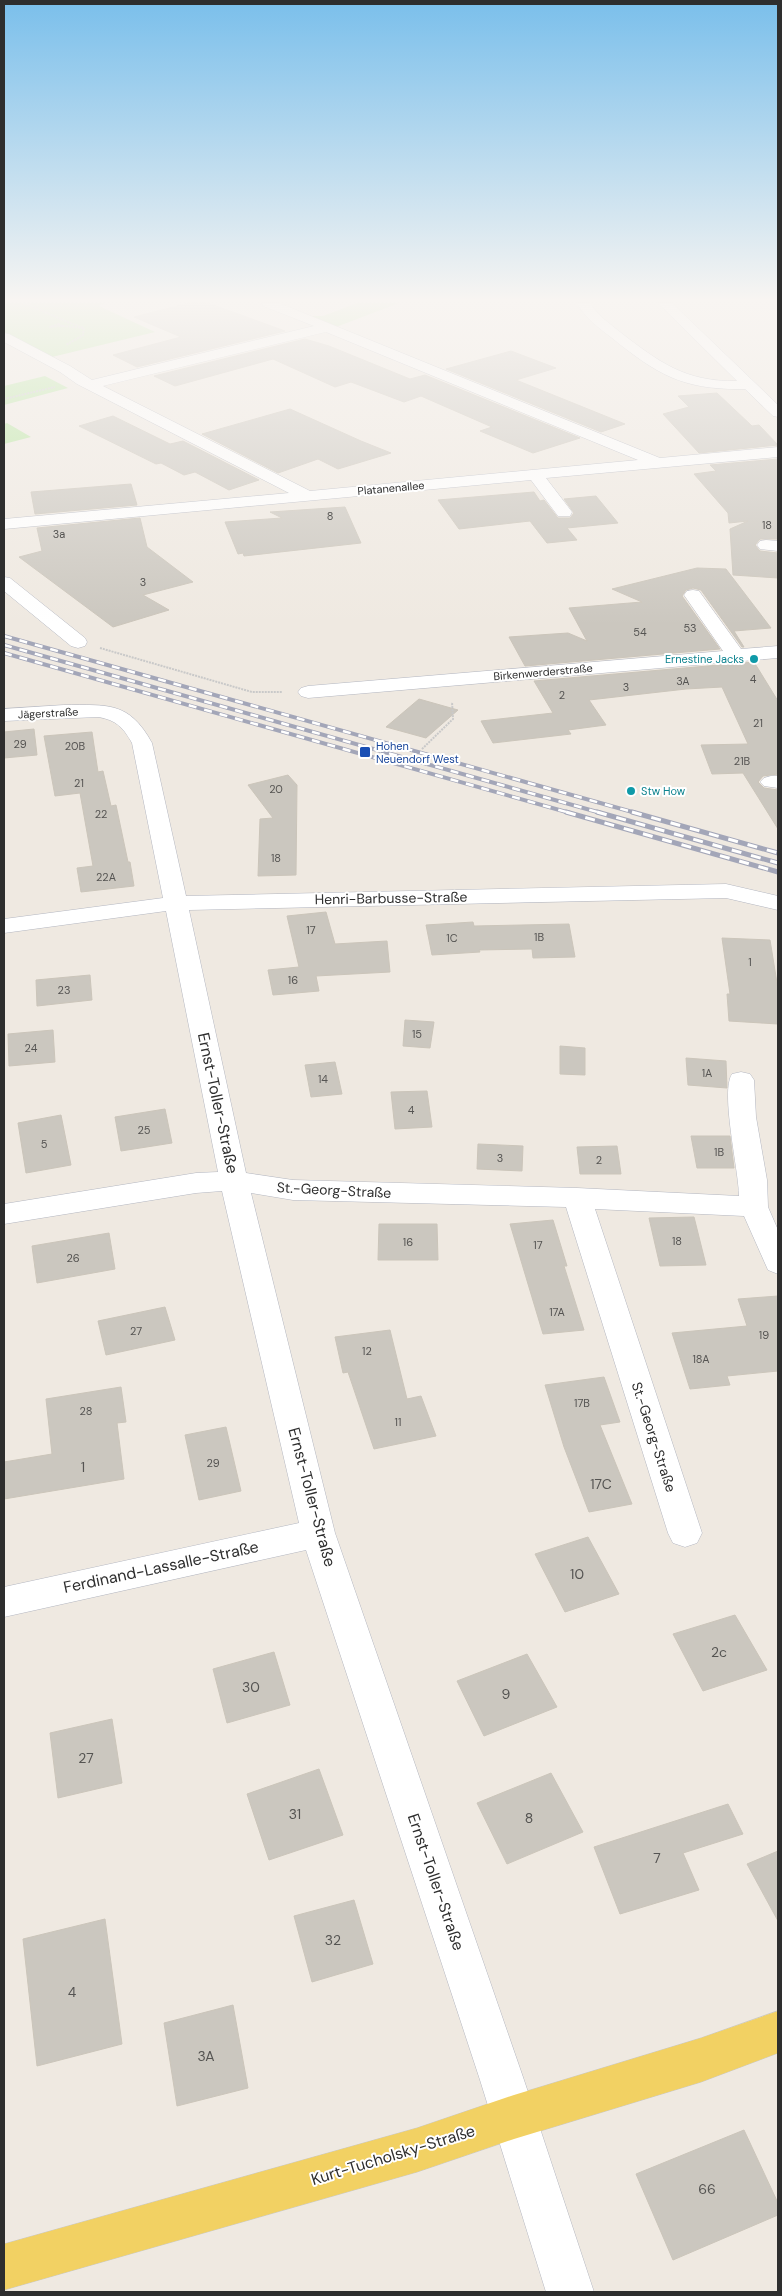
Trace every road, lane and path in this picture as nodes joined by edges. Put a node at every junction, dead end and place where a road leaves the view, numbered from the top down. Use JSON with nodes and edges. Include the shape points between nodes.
{"nodes":[{"id":1,"x":139,"y":410,"type":"edge"},
{"id":2,"x":530,"y":410,"type":"edge"},
{"id":3,"x":778,"y":452,"type":"edge"},
{"id":4,"x":661,"y":464,"type":"junction"},
{"id":5,"x":536,"y":476,"type":"junction"},
{"id":6,"x":308,"y":496,"type":"junction"},
{"id":7,"x":564,"y":512,"type":"dead end"},
{"id":8,"x":4,"y":524,"type":"edge"},
{"id":9,"x":4,"y":582,"type":"edge"},
{"id":10,"x":693,"y":595,"type":"dead end"},
{"id":11,"x":78,"y":642,"type":"joint"},
{"id":12,"x":778,"y":652,"type":"edge"},
{"id":13,"x":736,"y":656,"type":"junction"},
{"id":14,"x":466,"y":678,"type":"junction"},
{"id":15,"x":308,"y":692,"type":"joint"},
{"id":16,"x":92,"y":711,"type":"joint"},
{"id":17,"x":4,"y":715,"type":"edge"},
{"id":18,"x":422,"y":749,"type":"dead end"},
{"id":19,"x":778,"y":903,"type":"edge"},
{"id":20,"x":174,"y":904,"type":"junction"},
{"id":21,"x":4,"y":926,"type":"edge"},
{"id":22,"x":741,"y":1080,"type":"dead end"},
{"id":23,"x":234,"y":1180,"type":"junction"},
{"id":24,"x":577,"y":1198,"type":"junction"},
{"id":25,"x":754,"y":1207,"type":"junction"},
{"id":26,"x":4,"y":1214,"type":"edge"},
{"id":27,"x":778,"y":1263,"type":"edge"},
{"id":28,"x":318,"y":1533,"type":"junction"},
{"id":29,"x":685,"y":1533,"type":"dead end"},
{"id":30,"x":4,"y":1602,"type":"edge"},
{"id":31,"x":778,"y":2032,"type":"edge"},
{"id":32,"x":514,"y":2117,"type":"junction"},
{"id":33,"x":4,"y":2267,"type":"edge"},
{"id":34,"x":570,"y":2292,"type":"edge"}],
"edges":[{"from":1,"to":6,"type":"street"},
{"from":2,"to":4,"type":"street"},
{"from":3,"to":4,"type":"street","name":"Platanenallee"},
{"from":4,"to":5,"type":"street","name":"Platanenallee"},
{"from":5,"to":6,"type":"street","name":"Platanenallee"},
{"from":5,"to":7,"type":"street"},
{"from":6,"to":8,"type":"street","name":"Platanenallee"},
{"from":9,"to":11,"type":"street"},
{"from":10,"to":13,"type":"street"},
{"from":11,"to":15,"type":"path","via":[[252,692]]},
{"from":12,"to":13,"type":"street","name":"Birkenwerderstraße"},
{"from":13,"to":14,"type":"street","name":"Birkenwerderstraße"},
{"from":14,"to":15,"type":"street","name":"Birkenwerderstraße"},
{"from":14,"to":18,"type":"path","via":[[452,701],[453,719]]},
{"from":16,"to":17,"type":"street","name":"Jägerstraße"},
{"from":16,"to":20,"type":"street","name":"Ernst-Toller-Straße","via":[[119,715],[132,725],[142,743]]},
{"from":19,"to":20,"type":"street","name":"Henri-Barbusse-Straße","via":[[726,890]]},
{"from":20,"to":21,"type":"street","name":"Henri-Barbusse-Straße"},
{"from":20,"to":23,"type":"street","name":"Ernst-Toller-Straße"},
{"from":22,"to":25,"type":"street"},
{"from":23,"to":24,"type":"street","name":"St.-Georg-Straße","via":[[293,1190]]},
{"from":23,"to":26,"type":"street","name":"St.-Georg-Straße","via":[[196,1182]]},
{"from":23,"to":28,"type":"street","name":"Ernst-Toller-Straße"},
{"from":24,"to":25,"type":"street","name":"St.-Georg-Straße"},
{"from":24,"to":29,"type":"street","name":"St.-Georg-Straße"},
{"from":25,"to":27,"type":"street"},
{"from":28,"to":30,"type":"street","name":"Ferdinand-Lassalle-Straße"},
{"from":28,"to":32,"type":"street","name":"Ernst-Toller-Straße"},
{"from":31,"to":32,"type":"main road","name":"Kurt-Tucholsky-Straße","via":[[701,2060]]},
{"from":32,"to":33,"type":"main road","name":"Kurt-Tucholsky-Straße","via":[[417,2150]]},
{"from":32,"to":34,"type":"street","name":"Ernst-Toller-Straße"}]}
